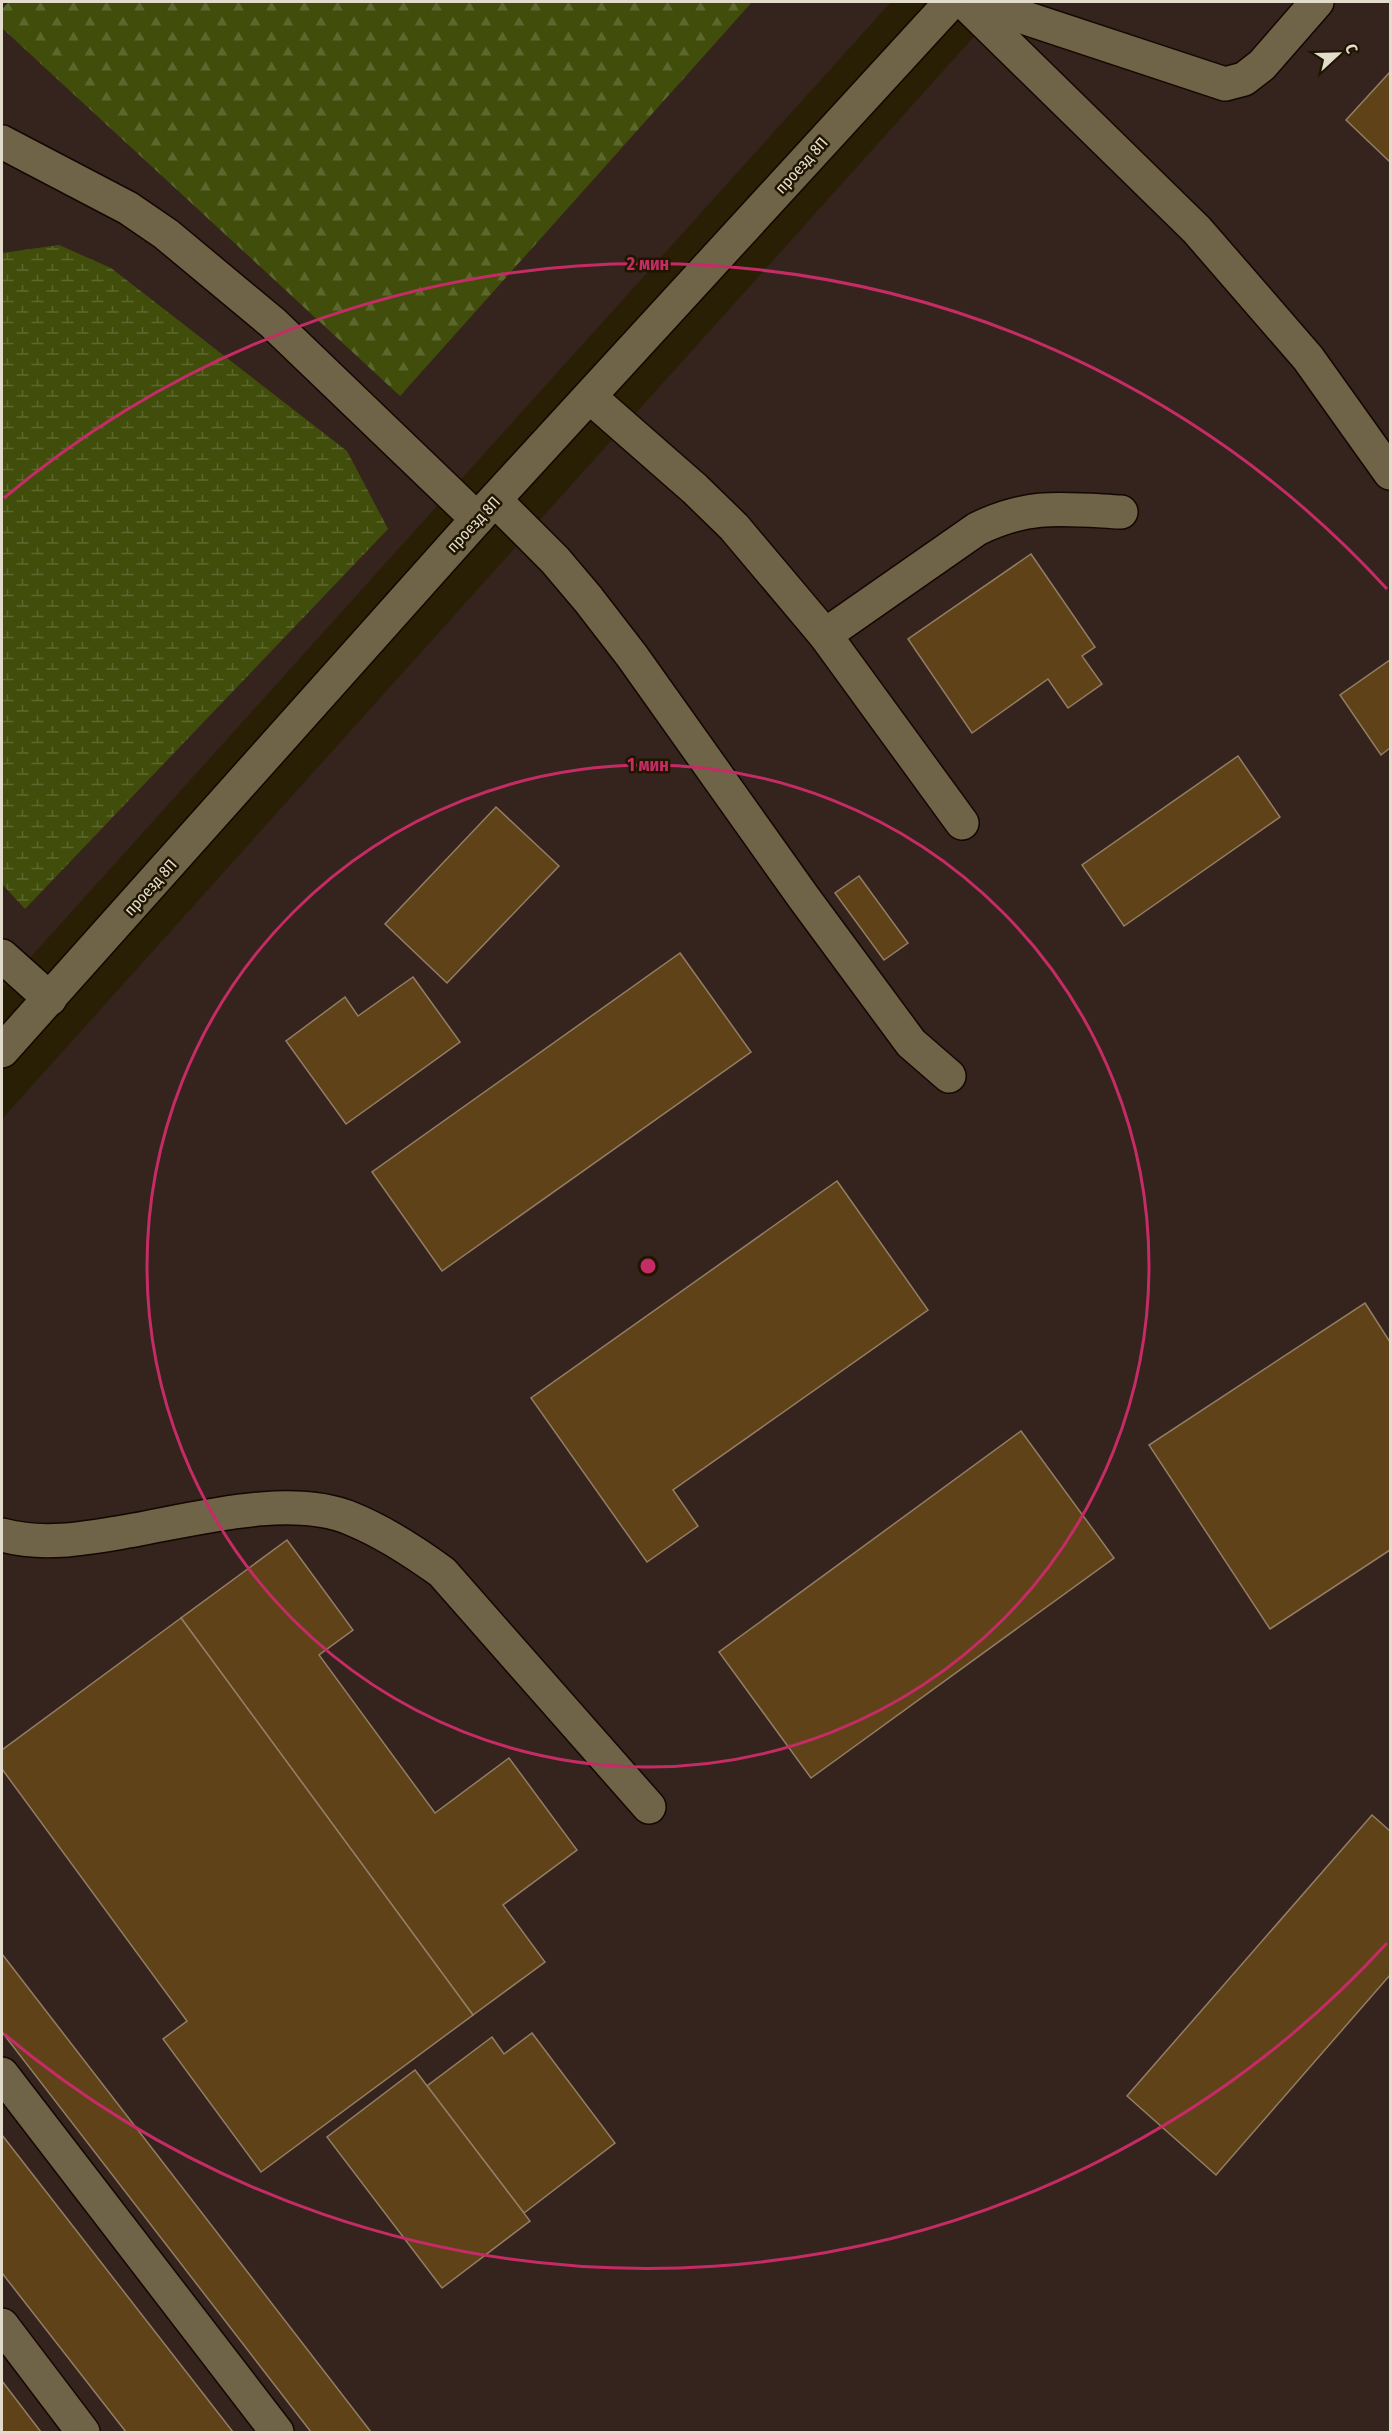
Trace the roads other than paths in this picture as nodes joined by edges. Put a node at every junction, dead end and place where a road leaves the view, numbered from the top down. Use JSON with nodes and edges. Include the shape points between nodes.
{"nodes":[{"id":1,"x":951,"y":2,"type":"edge"},
{"id":2,"x":964,"y":2,"type":"edge"},
{"id":3,"x":977,"y":2,"type":"edge"},
{"id":4,"x":1317,"y":2,"type":"edge"},
{"id":5,"x":2,"y":142,"type":"edge"},
{"id":6,"x":590,"y":397,"type":"junction"},
{"id":7,"x":1390,"y":473,"type":"edge"},
{"id":8,"x":486,"y":510,"type":"junction"},
{"id":9,"x":1121,"y":512,"type":"dead end"},
{"id":10,"x":825,"y":635,"type":"junction"},
{"id":11,"x":962,"y":823,"type":"dead end"},
{"id":12,"x":2,"y":956,"type":"edge"},
{"id":13,"x":50,"y":999,"type":"junction"},
{"id":14,"x":2,"y":1051,"type":"edge"},
{"id":15,"x":949,"y":1076,"type":"dead end"},
{"id":16,"x":2,"y":1535,"type":"edge"},
{"id":17,"x":649,"y":1808,"type":"dead end"},
{"id":18,"x":2,"y":2074,"type":"edge"},
{"id":19,"x":2,"y":2325,"type":"edge"},
{"id":20,"x":83,"y":2433,"type":"edge"},
{"id":21,"x":277,"y":2433,"type":"edge"}],
"edges":[{"from":1,"to":6,"type":"street","name":"проезд 8П"},
{"from":2,"to":7,"type":"street","via":[[1197,230],[1308,358]]},
{"from":3,"to":4,"type":"street","via":[[1225,84],[1244,80],[1262,65]]},
{"from":5,"to":8,"type":"street","via":[[128,208],[166,234]]},
{"from":6,"to":8,"type":"street","name":"проезд 8П"},
{"from":6,"to":10,"type":"street","via":[[734,527]]},
{"from":8,"to":13,"type":"street","name":"проезд 8П"},
{"from":8,"to":15,"type":"street","via":[[555,560],[588,598],[911,1042]]},
{"from":9,"to":10,"type":"street","via":[[1049,508],[999,518],[977,529]]},
{"from":10,"to":11,"type":"street"},
{"from":12,"to":13,"type":"street"},
{"from":13,"to":14,"type":"street","name":"проезд 8П"},
{"from":16,"to":17,"type":"street","via":[[25,1541],[74,1541],[271,1508],[310,1508],[351,1518],[408,1547],[442,1572]]},
{"from":18,"to":21,"type":"street"},
{"from":19,"to":20,"type":"street"}]}
